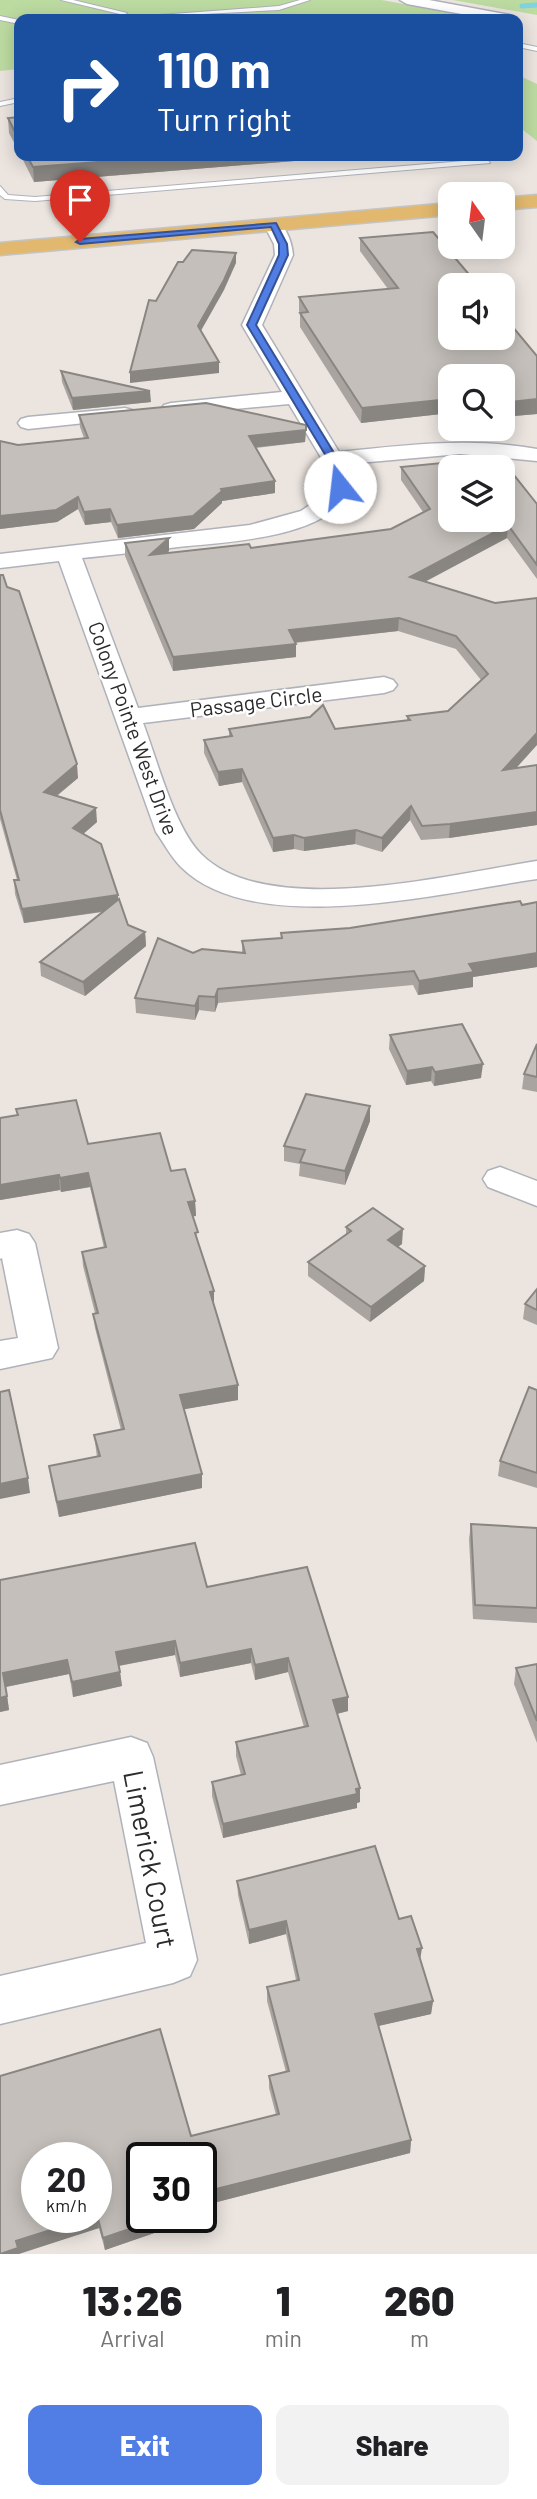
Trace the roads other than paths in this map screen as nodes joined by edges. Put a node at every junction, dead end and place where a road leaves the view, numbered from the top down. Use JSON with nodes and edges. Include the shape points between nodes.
{"nodes":[{"id":1,"x":64,"y":0,"type":"edge"},
{"id":2,"x":307,"y":0,"type":"edge"},
{"id":3,"x":407,"y":0,"type":"edge"},
{"id":4,"x":130,"y":14,"type":"edge"},
{"id":5,"x":189,"y":14,"type":"edge"},
{"id":6,"x":483,"y":14,"type":"edge"},
{"id":7,"x":487,"y":161,"type":"dead end"},
{"id":8,"x":0,"y":188,"type":"edge"},
{"id":9,"x":537,"y":201,"type":"edge"},
{"id":10,"x":515,"y":203,"type":"edge"},
{"id":11,"x":438,"y":210,"type":"edge"},
{"id":12,"x":273,"y":225,"type":"junction"},
{"id":13,"x":0,"y":249,"type":"edge"},
{"id":14,"x":294,"y":397,"type":"junction"},
{"id":15,"x":28,"y":423,"type":"dead end"},
{"id":16,"x":537,"y":455,"type":"edge"},
{"id":17,"x":333,"y":459,"type":"junction"},
{"id":18,"x":68,"y":553,"type":"junction"},
{"id":19,"x":0,"y":561,"type":"edge"},
{"id":20,"x":384,"y":685,"type":"dead end"},
{"id":21,"x":128,"y":716,"type":"junction"},
{"id":22,"x":537,"y":870,"type":"edge"},
{"id":23,"x":500,"y":1179,"type":"dead end"},
{"id":24,"x":537,"y":1194,"type":"edge"},
{"id":25,"x":0,"y":1246,"type":"edge"},
{"id":26,"x":0,"y":1355,"type":"edge"},
{"id":27,"x":0,"y":1785,"type":"edge"},
{"id":28,"x":0,"y":2000,"type":"edge"}],
"edges":[{"from":1,"to":4,"type":"lane"},
{"from":2,"to":5,"type":"lane","via":[[279,8]]},
{"from":3,"to":6,"type":"street"},
{"from":7,"to":8,"type":"lane","via":[[35,199],[5,197]]},
{"from":9,"to":10,"type":"main road"},
{"from":11,"to":12,"type":"main road"},
{"from":12,"to":13,"type":"main road"},
{"from":12,"to":14,"type":"street","via":[[284,255],[251,325]]},
{"from":14,"to":15,"type":"street"},
{"from":14,"to":17,"type":"street"},
{"from":16,"to":17,"type":"street","via":[[465,447]]},
{"from":17,"to":18,"type":"street","via":[[340,471],[340,487],[328,504],[286,525]]},
{"from":18,"to":19,"type":"street"},
{"from":18,"to":21,"type":"street","name":"Colony Pointe West Drive"},
{"from":20,"to":21,"type":"street","name":"Passage Circle"},
{"from":21,"to":22,"type":"street","name":"Colony Pointe West Drive","via":[[170,832],[183,853],[220,879],[298,900],[356,898]]},
{"from":23,"to":24,"type":"street"},
{"from":25,"to":26,"type":"street","via":[[17,1244],[39,1348]]},
{"from":27,"to":28,"type":"street","name":"Limerick Court","via":[[131,1757],[173,1960]]}]}
